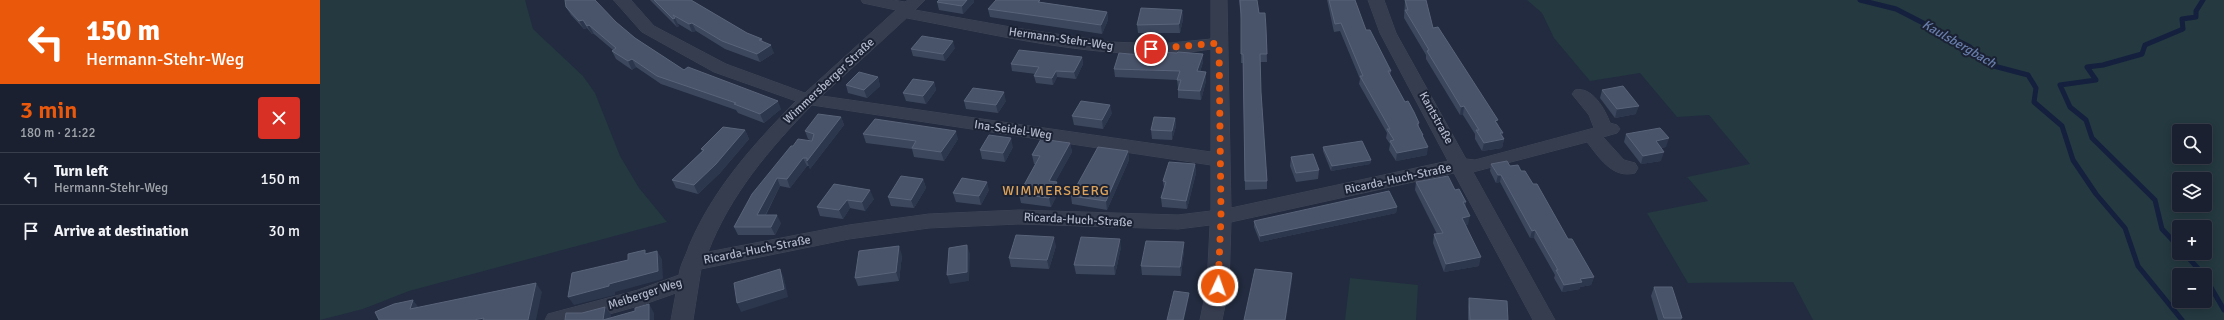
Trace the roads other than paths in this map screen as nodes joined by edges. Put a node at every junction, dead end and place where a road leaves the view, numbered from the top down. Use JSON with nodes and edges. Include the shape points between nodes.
{"nodes":[{"id":1,"x":622,"y":0,"type":"edge"},
{"id":2,"x":869,"y":0,"type":"edge"},
{"id":3,"x":1218,"y":0,"type":"edge"},
{"id":4,"x":1376,"y":0,"type":"edge"},
{"id":5,"x":910,"y":7,"type":"edge"},
{"id":6,"x":1219,"y":43,"type":"junction"},
{"id":7,"x":1581,"y":94,"type":"dead end"},
{"id":8,"x":806,"y":99,"type":"junction"},
{"id":9,"x":1602,"y":132,"type":"junction"},
{"id":10,"x":1221,"y":160,"type":"junction"},
{"id":11,"x":1462,"y":165,"type":"junction"},
{"id":12,"x":1628,"y":168,"type":"dead end"},
{"id":13,"x":1221,"y":217,"type":"junction"},
{"id":14,"x":690,"y":271,"type":"junction"},
{"id":15,"x":556,"y":320,"type":"edge"},
{"id":16,"x":682,"y":320,"type":"edge"},
{"id":17,"x":1211,"y":320,"type":"edge"},
{"id":18,"x":1544,"y":320,"type":"edge"}],
"edges":[{"from":1,"to":8,"type":"street","name":"Ina-Seidel-Weg","via":[[648,29],[720,68]]},
{"from":2,"to":5,"type":"street","name":"Hermann-Stehr-Weg"},
{"from":3,"to":6,"type":"street"},
{"from":4,"to":11,"type":"street","name":"Kantstraße","via":[[1388,33]]},
{"from":5,"to":6,"type":"street","name":"Hermann-Stehr-Weg","via":[[1056,41],[1142,49]]},
{"from":5,"to":8,"type":"street","name":"Wimmersberger Straße"},
{"from":6,"to":10,"type":"street"},
{"from":7,"to":9,"type":"street","via":[[1597,113]]},
{"from":8,"to":10,"type":"street","name":"Ina-Seidel-Weg"},
{"from":8,"to":14,"type":"street","name":"Wimmersberger Straße","via":[[778,129],[729,192],[705,232]]},
{"from":9,"to":11,"type":"street","name":"Ricarda-Huch-Straße","via":[[1474,166]]},
{"from":9,"to":12,"type":"street","via":[[1617,165]]},
{"from":10,"to":13,"type":"street"},
{"from":11,"to":13,"type":"street","name":"Ricarda-Huch-Straße"},
{"from":11,"to":18,"type":"street","name":"Kantstraße"},
{"from":13,"to":14,"type":"street","name":"Ricarda-Huch-Straße","via":[[1178,222],[1019,217],[929,221],[849,232]]},
{"from":13,"to":17,"type":"street","via":[[1218,286]]},
{"from":14,"to":15,"type":"street","name":"Meiberger Weg","via":[[642,297]]},
{"from":14,"to":16,"type":"street","name":"Wimmersberger Straße"}]}
